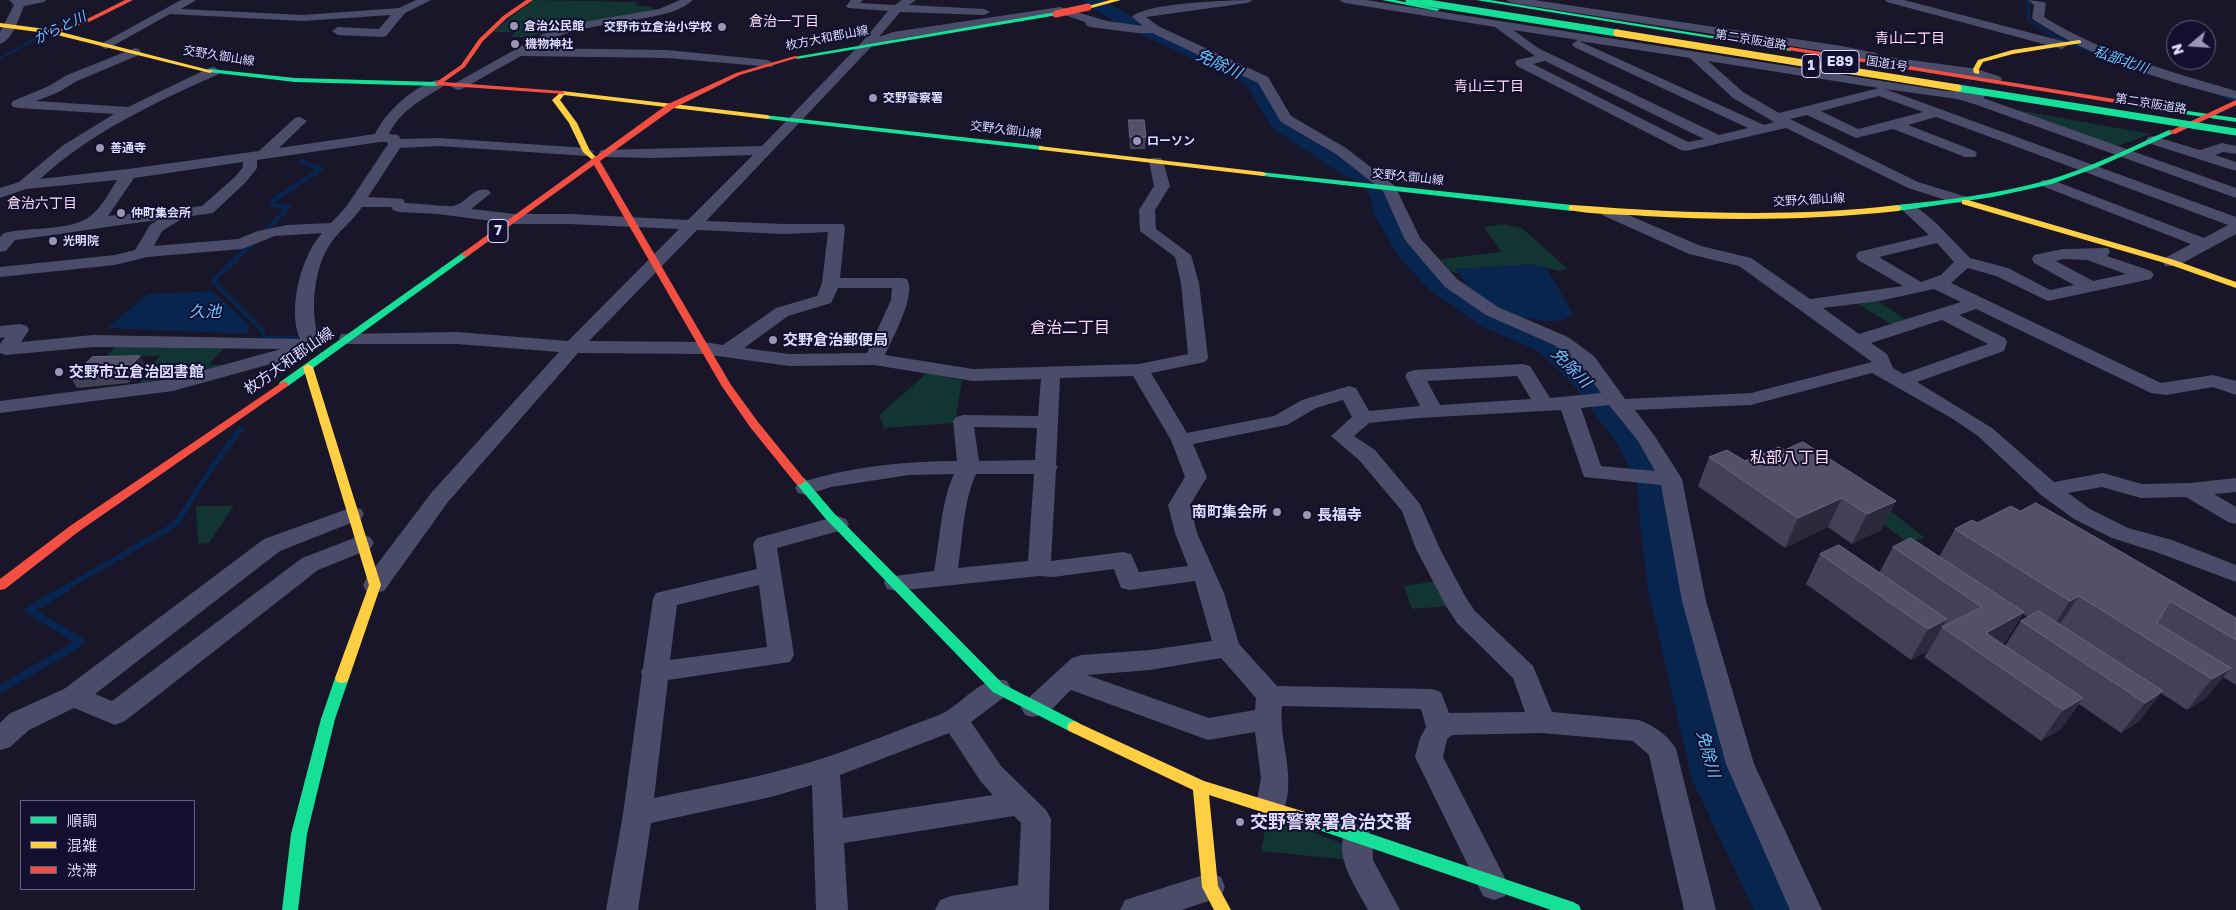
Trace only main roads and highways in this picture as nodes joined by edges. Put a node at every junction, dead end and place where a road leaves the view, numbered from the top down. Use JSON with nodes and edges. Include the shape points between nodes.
{"nodes":[{"id":1,"x":130,"y":0,"type":"edge"},
{"id":2,"x":530,"y":0,"type":"edge"},
{"id":3,"x":1118,"y":0,"type":"edge"},
{"id":4,"x":1385,"y":0,"type":"edge"},
{"id":5,"x":1409,"y":0,"type":"edge"},
{"id":6,"x":1443,"y":0,"type":"edge"},
{"id":7,"x":1479,"y":0,"type":"edge"},
{"id":8,"x":5,"y":25,"type":"edge"},
{"id":9,"x":51,"y":32,"type":"junction"},
{"id":10,"x":2079,"y":42,"type":"road end"},
{"id":11,"x":1977,"y":73,"type":"road end"},
{"id":12,"x":438,"y":84,"type":"junction"},
{"id":13,"x":562,"y":93,"type":"junction"},
{"id":14,"x":2236,"y":102,"type":"edge"},
{"id":15,"x":671,"y":106,"type":"junction"},
{"id":16,"x":2209,"y":115,"type":"junction"},
{"id":17,"x":2236,"y":120,"type":"edge"},
{"id":18,"x":2236,"y":124,"type":"edge"},
{"id":19,"x":2182,"y":126,"type":"junction"},
{"id":20,"x":2236,"y":134,"type":"edge"},
{"id":21,"x":596,"y":155,"type":"junction"},
{"id":22,"x":1961,"y":200,"type":"junction"},
{"id":23,"x":2236,"y":285,"type":"edge"},
{"id":24,"x":308,"y":367,"type":"junction"},
{"id":25,"x":0,"y":586,"type":"edge"},
{"id":26,"x":1200,"y":786,"type":"junction"},
{"id":27,"x":1216,"y":899,"type":"edge"},
{"id":28,"x":290,"y":910,"type":"edge"},
{"id":29,"x":1573,"y":910,"type":"edge"}],
"edges":[{"from":1,"to":9,"type":"main road","via":[[89,20]]},
{"from":2,"to":12,"type":"main road","via":[[505,17],[481,40],[463,66]]},
{"from":3,"to":15,"type":"main road","name":"枚方大和郡山線","number":"7","bridge":true,"via":[[1056,14],[804,55],[738,74]]},
{"from":4,"to":19,"type":"main road","name":"国道1号","number":"1","via":[[1596,36],[1627,38]]},
{"from":5,"to":20,"type":"main road","name":"第二京阪道路","number":"E89","bridge":true},
{"from":6,"to":18,"type":"main road","name":"第二京阪道路","number":"E89"},
{"from":7,"to":16,"type":"main road","name":"国道1号","number":"1","via":[[1605,17],[1727,40]]},
{"from":8,"to":9,"type":"main road","name":"交野久御山線"},
{"from":9,"to":12,"type":"main road","name":"交野久御山線","via":[[214,71],[290,78]]},
{"from":10,"to":11,"type":"main road","via":[[2012,52],[1980,61]]},
{"from":12,"to":13,"type":"main road"},
{"from":13,"to":15,"type":"main road","name":"交野久御山線"},
{"from":13,"to":21,"type":"main road","via":[[556,100]]},
{"from":14,"to":16,"type":"main road","name":"交野久御山線"},
{"from":15,"to":21,"type":"main road","name":"枚方大和郡山線","number":"7"},
{"from":15,"to":22,"type":"main road","name":"交野久御山線","via":[[1608,212],[1780,216]]},
{"from":16,"to":17,"type":"main road","name":"国道1号","number":"1"},
{"from":16,"to":19,"type":"main road","name":"交野久御山線"},
{"from":19,"to":20,"type":"main road","name":"国道1号","number":"1"},
{"from":19,"to":22,"type":"main road","name":"交野久御山線","via":[[2090,169],[2047,183]]},
{"from":21,"to":24,"type":"main road","name":"枚方大和郡山線","number":"7","via":[[515,219]]},
{"from":21,"to":26,"type":"main road","via":[[703,348],[760,435],[838,524],[998,688]]},
{"from":22,"to":23,"type":"main road","via":[[2171,262]]},
{"from":24,"to":25,"type":"main road","name":"枚方大和郡山線","number":"7","via":[[74,529]]},
{"from":24,"to":28,"type":"main road","via":[[375,584],[328,720],[299,834]]},
{"from":26,"to":27,"type":"main road"},
{"from":26,"to":29,"type":"main road"}]}
